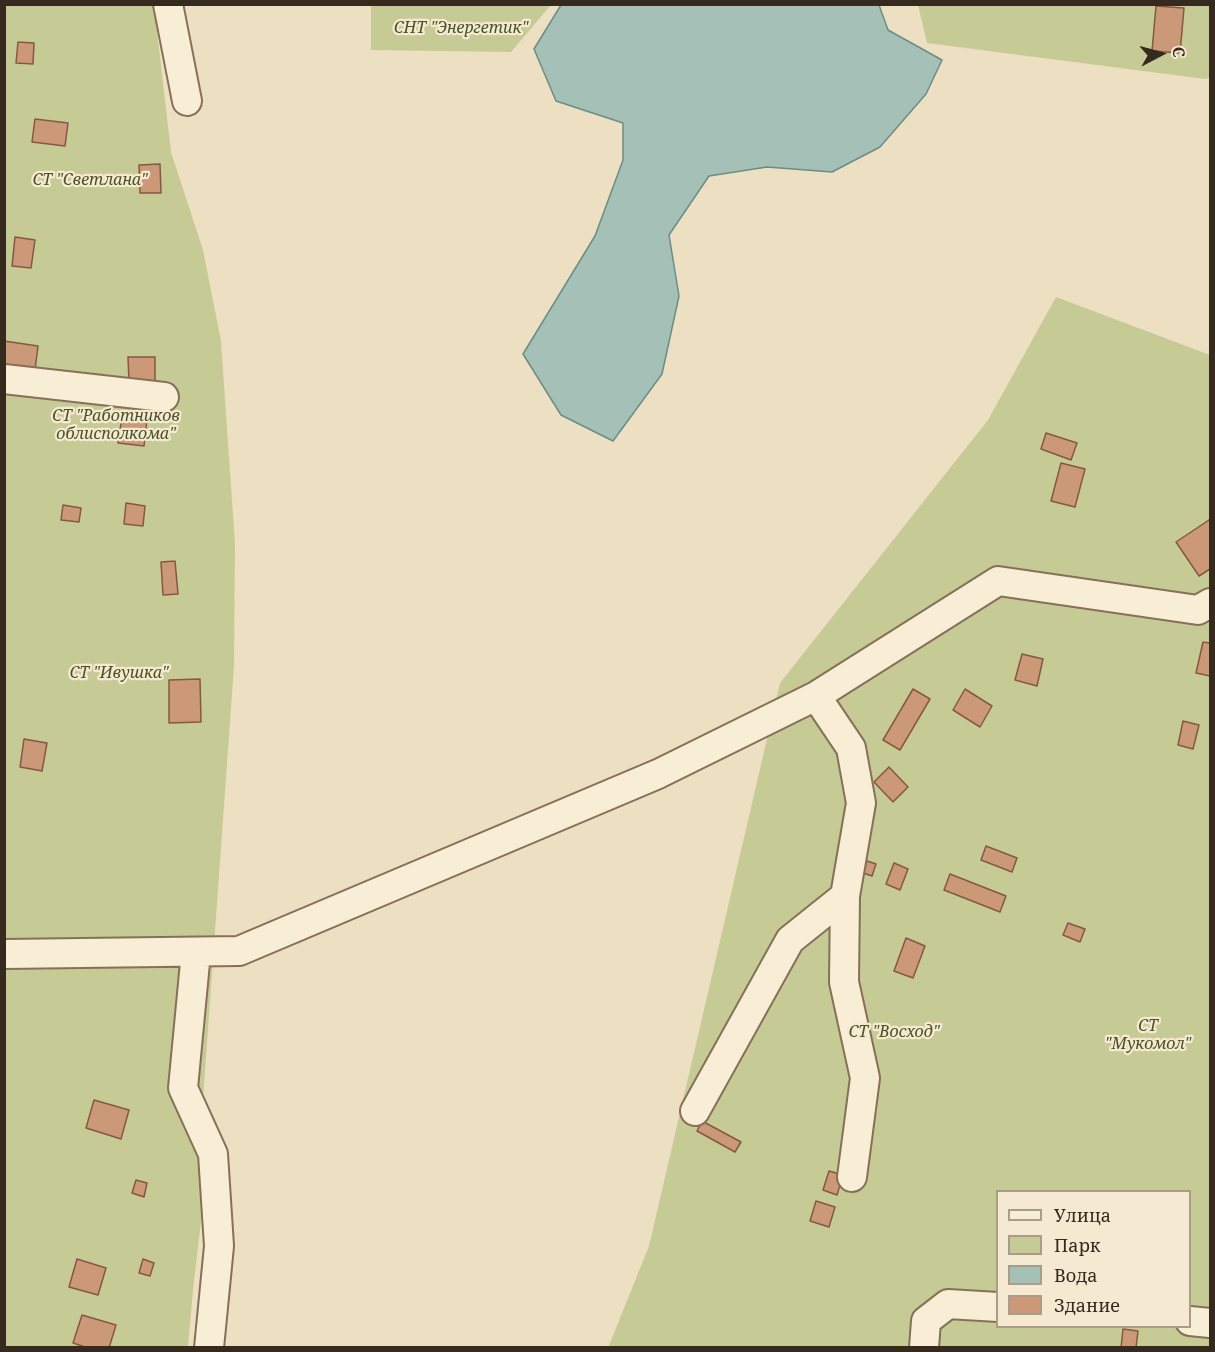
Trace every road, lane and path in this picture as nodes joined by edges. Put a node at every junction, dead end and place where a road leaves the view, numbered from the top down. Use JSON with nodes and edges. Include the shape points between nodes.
{"nodes":[{"id":1,"x":168,"y":4,"type":"edge"},
{"id":2,"x":187,"y":101,"type":"dead end"},
{"id":3,"x":4,"y":379,"type":"edge"},
{"id":4,"x":164,"y":397,"type":"dead end"},
{"id":5,"x":1210,"y":603,"type":"edge"},
{"id":6,"x":816,"y":696,"type":"junction"},
{"id":7,"x":845,"y":896,"type":"junction"},
{"id":8,"x":196,"y":952,"type":"junction"},
{"id":9,"x":4,"y":954,"type":"edge"},
{"id":10,"x":695,"y":1111,"type":"dead end"},
{"id":11,"x":852,"y":1176,"type":"dead end"},
{"id":12,"x":996,"y":1307,"type":"edge"},
{"id":13,"x":1191,"y":1321,"type":"edge"},
{"id":14,"x":1210,"y":1323,"type":"edge"},
{"id":15,"x":209,"y":1347,"type":"edge"},
{"id":16,"x":924,"y":1347,"type":"edge"}],
"edges":[{"from":1,"to":2,"type":"street"},
{"from":3,"to":4,"type":"street"},
{"from":5,"to":6,"type":"street","via":[[1198,610],[998,581]]},
{"from":6,"to":7,"type":"street","via":[[851,748],[861,803]]},
{"from":6,"to":8,"type":"street","via":[[658,774],[239,951]]},
{"from":7,"to":10,"type":"street","via":[[790,940]]},
{"from":7,"to":11,"type":"street","via":[[844,982],[865,1078]]},
{"from":8,"to":9,"type":"street"},
{"from":8,"to":15,"type":"street","via":[[183,1088],[213,1154],[219,1246]]},
{"from":12,"to":16,"type":"street","via":[[948,1304],[926,1321]]},
{"from":13,"to":14,"type":"street"}]}
